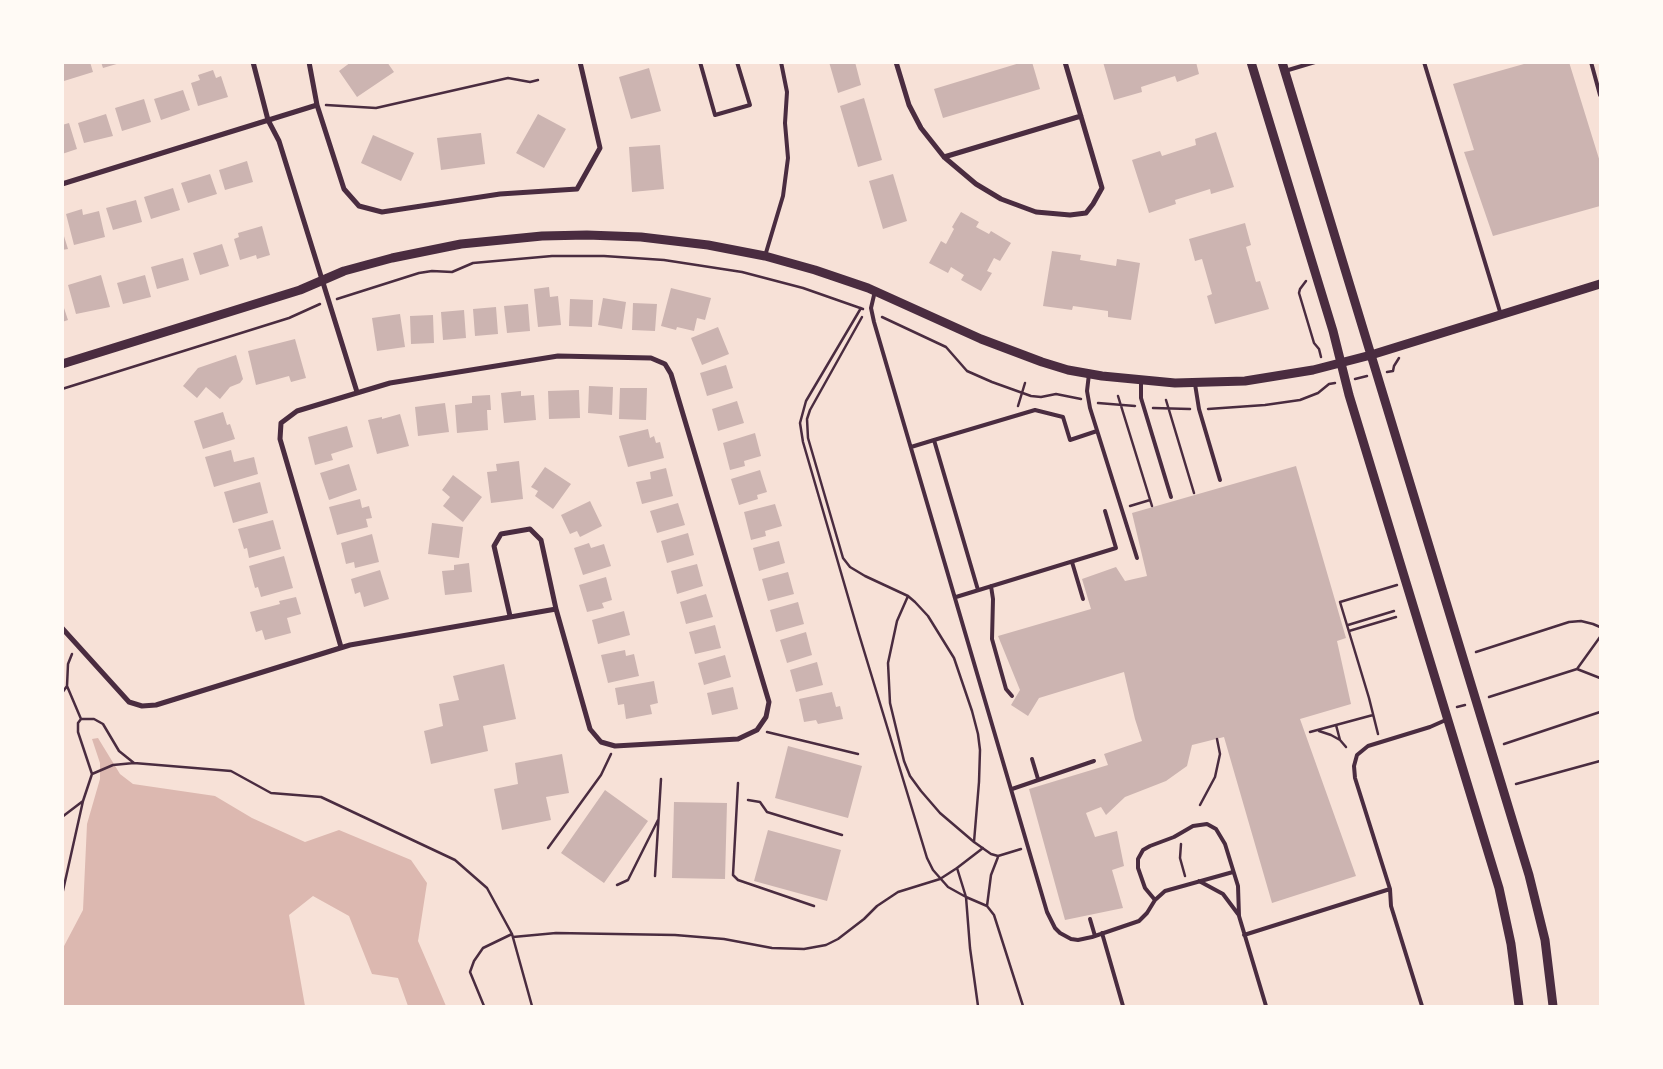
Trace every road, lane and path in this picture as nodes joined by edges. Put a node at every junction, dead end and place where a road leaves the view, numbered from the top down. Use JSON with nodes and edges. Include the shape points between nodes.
{"nodes":[{"id":1,"x":253,"y":62,"type":"edge"},
{"id":2,"x":309,"y":62,"type":"edge"},
{"id":3,"x":580,"y":62,"type":"edge"},
{"id":4,"x":700,"y":62,"type":"edge"},
{"id":5,"x":737,"y":62,"type":"edge"},
{"id":6,"x":781,"y":62,"type":"edge"},
{"id":7,"x":896,"y":62,"type":"edge"},
{"id":8,"x":1065,"y":62,"type":"edge"},
{"id":9,"x":1251,"y":62,"type":"edge"},
{"id":10,"x":1315,"y":62,"type":"edge"},
{"id":11,"x":1424,"y":62,"type":"edge"},
{"id":12,"x":1591,"y":62,"type":"edge"},
{"id":13,"x":1284,"y":67,"type":"edge"},
{"id":14,"x":538,"y":80,"type":"dead end"},
{"id":15,"x":1600,"y":96,"type":"edge"},
{"id":16,"x":317,"y":105,"type":"junction"},
{"id":17,"x":1081,"y":116,"type":"junction"},
{"id":18,"x":268,"y":120,"type":"junction"},
{"id":19,"x":944,"y":157,"type":"junction"},
{"id":20,"x":62,"y":184,"type":"edge"},
{"id":21,"x":765,"y":256,"type":"junction"},
{"id":22,"x":322,"y":280,"type":"junction"},
{"id":23,"x":1600,"y":284,"type":"edge"},
{"id":24,"x":1302,"y":287,"type":"dead end"},
{"id":25,"x":875,"y":291,"type":"junction"},
{"id":26,"x":347,"y":296,"type":"dead end"},
{"id":27,"x":861,"y":308,"type":"junction"},
{"id":28,"x":309,"y":309,"type":"dead end"},
{"id":29,"x":1501,"y":314,"type":"junction"},
{"id":30,"x":883,"y":317,"type":"dead end"},
{"id":31,"x":1316,"y":346,"type":"dead end"},
{"id":32,"x":1371,"y":354,"type":"junction"},
{"id":33,"x":1340,"y":363,"type":"junction"},
{"id":34,"x":62,"y":364,"type":"edge"},
{"id":35,"x":1393,"y":372,"type":"dead end"},
{"id":36,"x":1089,"y":374,"type":"junction"},
{"id":37,"x":1377,"y":374,"type":"junction"},
{"id":38,"x":1141,"y":381,"type":"junction"},
{"id":39,"x":1345,"y":381,"type":"junction"},
{"id":40,"x":1024,"y":383,"type":"dead end"},
{"id":41,"x":1195,"y":384,"type":"junction"},
{"id":42,"x":62,"y":389,"type":"edge"},
{"id":43,"x":358,"y":392,"type":"junction"},
{"id":44,"x":1021,"y":393,"type":"junction"},
{"id":45,"x":1118,"y":396,"type":"dead end"},
{"id":46,"x":1078,"y":399,"type":"dead end"},
{"id":47,"x":1166,"y":400,"type":"dead end"},
{"id":48,"x":1098,"y":402,"type":"dead end"},
{"id":49,"x":1121,"y":405,"type":"junction"},
{"id":50,"x":1130,"y":406,"type":"dead end"},
{"id":51,"x":1018,"y":407,"type":"dead end"},
{"id":52,"x":1159,"y":408,"type":"dead end"},
{"id":53,"x":1168,"y":409,"type":"junction"},
{"id":54,"x":1192,"y":409,"type":"dead end"},
{"id":55,"x":1206,"y":409,"type":"dead end"},
{"id":56,"x":1097,"y":431,"type":"junction"},
{"id":57,"x":934,"y":440,"type":"junction"},
{"id":58,"x":911,"y":447,"type":"junction"},
{"id":59,"x":1220,"y":480,"type":"dead end"},
{"id":60,"x":822,"y":487,"type":"junction"},
{"id":61,"x":817,"y":488,"type":"junction"},
{"id":62,"x":1194,"y":494,"type":"dead end"},
{"id":63,"x":1171,"y":497,"type":"dead end"},
{"id":64,"x":1150,"y":500,"type":"junction"},
{"id":65,"x":1152,"y":506,"type":"dead end"},
{"id":66,"x":1129,"y":507,"type":"dead end"},
{"id":67,"x":1105,"y":511,"type":"dead end"},
{"id":68,"x":1138,"y":558,"type":"dead end"},
{"id":69,"x":1072,"y":562,"type":"junction"},
{"id":70,"x":991,"y":586,"type":"junction"},
{"id":71,"x":1387,"y":588,"type":"dead end"},
{"id":72,"x":978,"y":590,"type":"junction"},
{"id":73,"x":908,"y":596,"type":"junction"},
{"id":74,"x":956,"y":597,"type":"junction"},
{"id":75,"x":1083,"y":599,"type":"dead end"},
{"id":76,"x":556,"y":609,"type":"junction"},
{"id":77,"x":1394,"y":611,"type":"dead end"},
{"id":78,"x":510,"y":616,"type":"junction"},
{"id":79,"x":1396,"y":617,"type":"dead end"},
{"id":80,"x":1347,"y":625,"type":"junction"},
{"id":81,"x":1600,"y":627,"type":"edge"},
{"id":82,"x":62,"y":628,"type":"edge"},
{"id":83,"x":1349,"y":631,"type":"junction"},
{"id":84,"x":1600,"y":637,"type":"edge"},
{"id":85,"x":76,"y":643,"type":"junction"},
{"id":86,"x":341,"y":647,"type":"junction"},
{"id":87,"x":1476,"y":652,"type":"dead end"},
{"id":88,"x":1577,"y":670,"type":"junction"},
{"id":89,"x":1600,"y":678,"type":"edge"},
{"id":90,"x":67,"y":686,"type":"junction"},
{"id":91,"x":62,"y":693,"type":"edge"},
{"id":92,"x":1012,"y":696,"type":"dead end"},
{"id":93,"x":1489,"y":697,"type":"dead end"},
{"id":94,"x":1466,"y":705,"type":"dead end"},
{"id":95,"x":1456,"y":707,"type":"dead end"},
{"id":96,"x":1600,"y":712,"type":"edge"},
{"id":97,"x":1373,"y":715,"type":"junction"},
{"id":98,"x":81,"y":719,"type":"junction"},
{"id":99,"x":1448,"y":719,"type":"junction"},
{"id":100,"x":1336,"y":725,"type":"junction"},
{"id":101,"x":757,"y":730,"type":"junction"},
{"id":102,"x":1316,"y":731,"type":"junction"},
{"id":103,"x":1310,"y":732,"type":"dead end"},
{"id":104,"x":1378,"y":734,"type":"dead end"},
{"id":105,"x":898,"y":737,"type":"junction"},
{"id":106,"x":890,"y":739,"type":"junction"},
{"id":107,"x":1218,"y":739,"type":"dead end"},
{"id":108,"x":1340,"y":740,"type":"junction"},
{"id":109,"x":1504,"y":744,"type":"dead end"},
{"id":110,"x":615,"y":746,"type":"junction"},
{"id":111,"x":1346,"y":747,"type":"dead end"},
{"id":112,"x":858,"y":754,"type":"dead end"},
{"id":113,"x":1032,"y":759,"type":"dead end"},
{"id":114,"x":1600,"y":761,"type":"edge"},
{"id":115,"x":1094,"y":762,"type":"dead end"},
{"id":116,"x":134,"y":763,"type":"junction"},
{"id":117,"x":92,"y":774,"type":"junction"},
{"id":118,"x":661,"y":779,"type":"dead end"},
{"id":119,"x":1038,"y":779,"type":"junction"},
{"id":120,"x":738,"y":783,"type":"dead end"},
{"id":121,"x":1516,"y":784,"type":"dead end"},
{"id":122,"x":1012,"y":789,"type":"junction"},
{"id":123,"x":748,"y":800,"type":"dead end"},
{"id":124,"x":84,"y":801,"type":"junction"},
{"id":125,"x":1200,"y":805,"type":"dead end"},
{"id":126,"x":62,"y":817,"type":"edge"},
{"id":127,"x":659,"y":819,"type":"junction"},
{"id":128,"x":842,"y":835,"type":"dead end"},
{"id":129,"x":974,"y":842,"type":"junction"},
{"id":130,"x":1181,"y":844,"type":"dead end"},
{"id":131,"x":548,"y":848,"type":"dead end"},
{"id":132,"x":982,"y":848,"type":"junction"},
{"id":133,"x":1022,"y":848,"type":"dead end"},
{"id":134,"x":998,"y":856,"type":"junction"},
{"id":135,"x":957,"y":868,"type":"junction"},
{"id":136,"x":1233,"y":872,"type":"junction"},
{"id":137,"x":655,"y":876,"type":"dead end"},
{"id":138,"x":940,"y":879,"type":"junction"},
{"id":139,"x":1199,"y":881,"type":"junction"},
{"id":140,"x":1188,"y":884,"type":"junction"},
{"id":141,"x":617,"y":885,"type":"dead end"},
{"id":142,"x":1390,"y":889,"type":"junction"},
{"id":143,"x":62,"y":895,"type":"edge"},
{"id":144,"x":966,"y":897,"type":"junction"},
{"id":145,"x":1155,"y":900,"type":"junction"},
{"id":146,"x":814,"y":906,"type":"dead end"},
{"id":147,"x":987,"y":906,"type":"junction"},
{"id":148,"x":1238,"y":914,"type":"junction"},
{"id":149,"x":1090,"y":919,"type":"dead end"},
{"id":150,"x":1102,"y":934,"type":"junction"},
{"id":151,"x":513,"y":935,"type":"junction"},
{"id":152,"x":1244,"y":935,"type":"junction"},
{"id":153,"x":1095,"y":936,"type":"junction"},
{"id":154,"x":484,"y":1006,"type":"edge"},
{"id":155,"x":532,"y":1006,"type":"edge"},
{"id":156,"x":978,"y":1006,"type":"edge"},
{"id":157,"x":1023,"y":1006,"type":"edge"},
{"id":158,"x":1123,"y":1006,"type":"edge"},
{"id":159,"x":1266,"y":1006,"type":"edge"},
{"id":160,"x":1422,"y":1006,"type":"edge"},
{"id":161,"x":1519,"y":1006,"type":"edge"},
{"id":162,"x":1552,"y":1006,"type":"edge"}],
"edges":[{"from":1,"to":18,"type":"street"},
{"from":2,"to":16,"type":"street"},
{"from":3,"to":16,"type":"street","via":[[600,148],[577,189],[500,194],[382,212],[359,206],[344,189]]},
{"from":4,"to":5,"type":"lane","via":[[715,115],[750,105]]},
{"from":6,"to":21,"type":"lane","via":[[787,92],[788,158],[784,196]]},
{"from":7,"to":19,"type":"street","via":[[909,104],[921,128]]},
{"from":8,"to":17,"type":"street"},
{"from":9,"to":33,"type":"street"},
{"from":10,"to":13,"type":"lane"},
{"from":11,"to":29,"type":"lane"},
{"from":12,"to":15,"type":"lane"},
{"from":13,"to":32,"type":"street"},
{"from":14,"to":16,"type":"path","via":[[530,82],[508,78],[376,108]]},
{"from":16,"to":18,"type":"street"},
{"from":17,"to":19,"type":"street"},
{"from":17,"to":19,"type":"street","via":[[1102,188],[1086,213],[1036,212],[1001,199],[976,184]]},
{"from":18,"to":20,"type":"street"},
{"from":18,"to":22,"type":"street","via":[[279,141]]},
{"from":21,"to":22,"type":"street","via":[[642,237],[532,236],[426,250],[344,271]]},
{"from":21,"to":25,"type":"street"},
{"from":22,"to":34,"type":"street"},
{"from":22,"to":43,"type":"street"},
{"from":23,"to":29,"type":"street"},
{"from":24,"to":31,"type":"path","via":[[1299,293]]},
{"from":25,"to":36,"type":"street","via":[[1006,349],[1049,365]]},
{"from":25,"to":58,"type":"lane","via":[[872,312]]},
{"from":26,"to":27,"type":"path","via":[[419,273],[447,272],[473,263],[552,256],[604,256],[664,260],[742,272]]},
{"from":27,"to":60,"type":"path","via":[[862,318],[816,396],[807,419],[808,438]]},
{"from":27,"to":61,"type":"path","via":[[803,410],[801,434]]},
{"from":28,"to":42,"type":"path"},
{"from":29,"to":32,"type":"street"},
{"from":30,"to":44,"type":"path","via":[[946,347],[970,373]]},
{"from":32,"to":33,"type":"street"},
{"from":32,"to":37,"type":"street"},
{"from":33,"to":39,"type":"street"},
{"from":33,"to":41,"type":"street","via":[[1269,378]]},
{"from":35,"to":37,"type":"path"},
{"from":36,"to":38,"type":"street"},
{"from":36,"to":56,"type":"lane","via":[[1087,392]]},
{"from":37,"to":39,"type":"path"},
{"from":37,"to":162,"type":"street","via":[[1530,875],[1545,940]]},
{"from":38,"to":41,"type":"street"},
{"from":38,"to":63,"type":"lane","via":[[1141,398]]},
{"from":39,"to":55,"type":"path","via":[[1329,384],[1318,393],[1300,400]]},
{"from":39,"to":99,"type":"street"},
{"from":40,"to":44,"type":"path"},
{"from":41,"to":59,"type":"lane"},
{"from":43,"to":86,"type":"street","via":[[297,411],[281,423],[280,439]]},
{"from":43,"to":101,"type":"street","via":[[390,383],[558,356],[651,358],[665,364],[671,374],[769,702],[766,718]]},
{"from":44,"to":46,"type":"path","via":[[1036,397],[1056,394]]},
{"from":44,"to":51,"type":"path"},
{"from":45,"to":49,"type":"path"},
{"from":47,"to":53,"type":"path"},
{"from":48,"to":49,"type":"path"},
{"from":49,"to":50,"type":"path"},
{"from":49,"to":64,"type":"path"},
{"from":52,"to":53,"type":"path"},
{"from":53,"to":54,"type":"path"},
{"from":53,"to":62,"type":"path"},
{"from":56,"to":57,"type":"lane","via":[[1070,440],[1063,417],[1035,410]]},
{"from":56,"to":68,"type":"lane"},
{"from":57,"to":58,"type":"lane"},
{"from":57,"to":72,"type":"lane"},
{"from":58,"to":74,"type":"lane"},
{"from":60,"to":61,"type":"path"},
{"from":60,"to":73,"type":"path","via":[[843,558],[850,567]]},
{"from":61,"to":106,"type":"path"},
{"from":64,"to":65,"type":"path"},
{"from":64,"to":66,"type":"path"},
{"from":67,"to":69,"type":"lane","via":[[1116,548]]},
{"from":69,"to":70,"type":"lane"},
{"from":69,"to":75,"type":"lane"},
{"from":70,"to":72,"type":"lane"},
{"from":70,"to":92,"type":"lane","via":[[992,639],[1006,688]]},
{"from":71,"to":80,"type":"path","via":[[1340,602]]},
{"from":72,"to":74,"type":"lane"},
{"from":73,"to":105,"type":"path","via":[[896,621],[888,663],[890,703]]},
{"from":73,"to":129,"type":"path","via":[[928,616],[954,658],[972,710],[980,750]]},
{"from":74,"to":122,"type":"lane"},
{"from":76,"to":78,"type":"street"},
{"from":76,"to":78,"type":"street","via":[[541,540],[530,528],[501,534],[494,546]]},
{"from":76,"to":110,"type":"street","via":[[590,729],[601,742]]},
{"from":77,"to":80,"type":"path"},
{"from":78,"to":86,"type":"street"},
{"from":79,"to":83,"type":"path"},
{"from":80,"to":83,"type":"path"},
{"from":81,"to":87,"type":"path","via":[[1582,621],[1569,622]]},
{"from":82,"to":85,"type":"street"},
{"from":83,"to":97,"type":"path"},
{"from":84,"to":88,"type":"path"},
{"from":85,"to":86,"type":"street","via":[[130,702],[142,706],[156,705]]},
{"from":85,"to":90,"type":"path","via":[[68,664]]},
{"from":88,"to":89,"type":"path"},
{"from":88,"to":93,"type":"path"},
{"from":90,"to":91,"type":"path"},
{"from":90,"to":98,"type":"path"},
{"from":94,"to":95,"type":"path"},
{"from":96,"to":109,"type":"path"},
{"from":97,"to":100,"type":"path"},
{"from":97,"to":104,"type":"path"},
{"from":98,"to":116,"type":"path","via":[[94,719],[103,724],[119,751]]},
{"from":98,"to":117,"type":"path","via":[[78,732]]},
{"from":99,"to":142,"type":"lane","via":[[1368,746],[1354,760],[1354,772]]},
{"from":99,"to":161,"type":"street","via":[[1501,895],[1512,944]]},
{"from":100,"to":102,"type":"path"},
{"from":100,"to":108,"type":"path"},
{"from":101,"to":110,"type":"street","via":[[738,739]]},
{"from":101,"to":112,"type":"path"},
{"from":102,"to":103,"type":"path"},
{"from":102,"to":108,"type":"path"},
{"from":105,"to":106,"type":"path"},
{"from":105,"to":129,"type":"path","via":[[910,776],[940,813]]},
{"from":106,"to":138,"type":"path","via":[[925,853]]},
{"from":107,"to":125,"type":"path","via":[[1220,754],[1216,772]]},
{"from":108,"to":111,"type":"path"},
{"from":110,"to":131,"type":"path","via":[[601,775]]},
{"from":113,"to":119,"type":"lane"},
{"from":114,"to":121,"type":"path"},
{"from":115,"to":119,"type":"lane"},
{"from":116,"to":117,"type":"path","via":[[113,765]]},
{"from":116,"to":151,"type":"path","via":[[231,771],[271,793],[322,797],[455,860],[487,888]]},
{"from":117,"to":124,"type":"path"},
{"from":118,"to":127,"type":"path"},
{"from":119,"to":122,"type":"lane"},
{"from":120,"to":146,"type":"path","via":[[733,875],[738,880]]},
{"from":122,"to":153,"type":"lane","via":[[1051,921],[1065,937],[1078,940]]},
{"from":123,"to":128,"type":"path","via":[[760,802],[767,812]]},
{"from":124,"to":126,"type":"path"},
{"from":124,"to":143,"type":"path"},
{"from":127,"to":137,"type":"path"},
{"from":127,"to":141,"type":"path","via":[[628,880]]},
{"from":129,"to":132,"type":"path"},
{"from":130,"to":140,"type":"path","via":[[1180,858]]},
{"from":132,"to":134,"type":"path"},
{"from":132,"to":135,"type":"path"},
{"from":133,"to":134,"type":"path"},
{"from":134,"to":147,"type":"path","via":[[991,875]]},
{"from":135,"to":138,"type":"path"},
{"from":135,"to":144,"type":"path"},
{"from":136,"to":139,"type":"lane"},
{"from":136,"to":145,"type":"lane","via":[[1219,832],[1207,824],[1192,826],[1146,847],[1141,853],[1138,864],[1142,882]]},
{"from":136,"to":148,"type":"lane","via":[[1238,886]]},
{"from":138,"to":144,"type":"path"},
{"from":138,"to":151,"type":"path","via":[[898,892],[838,939],[804,949],[676,935],[574,932]]},
{"from":139,"to":140,"type":"lane"},
{"from":139,"to":148,"type":"lane","via":[[1223,894]]},
{"from":140,"to":145,"type":"lane","via":[[1165,891]]},
{"from":142,"to":152,"type":"lane"},
{"from":142,"to":160,"type":"lane","via":[[1391,906]]},
{"from":144,"to":147,"type":"path"},
{"from":144,"to":156,"type":"path"},
{"from":145,"to":150,"type":"lane","via":[[1144,918]]},
{"from":147,"to":157,"type":"path","via":[[998,923]]},
{"from":148,"to":152,"type":"lane"},
{"from":149,"to":153,"type":"lane"},
{"from":150,"to":153,"type":"lane"},
{"from":150,"to":158,"type":"lane"},
{"from":151,"to":154,"type":"path","via":[[484,948],[474,961],[470,972]]},
{"from":151,"to":155,"type":"path"},
{"from":152,"to":159,"type":"lane"}]}
